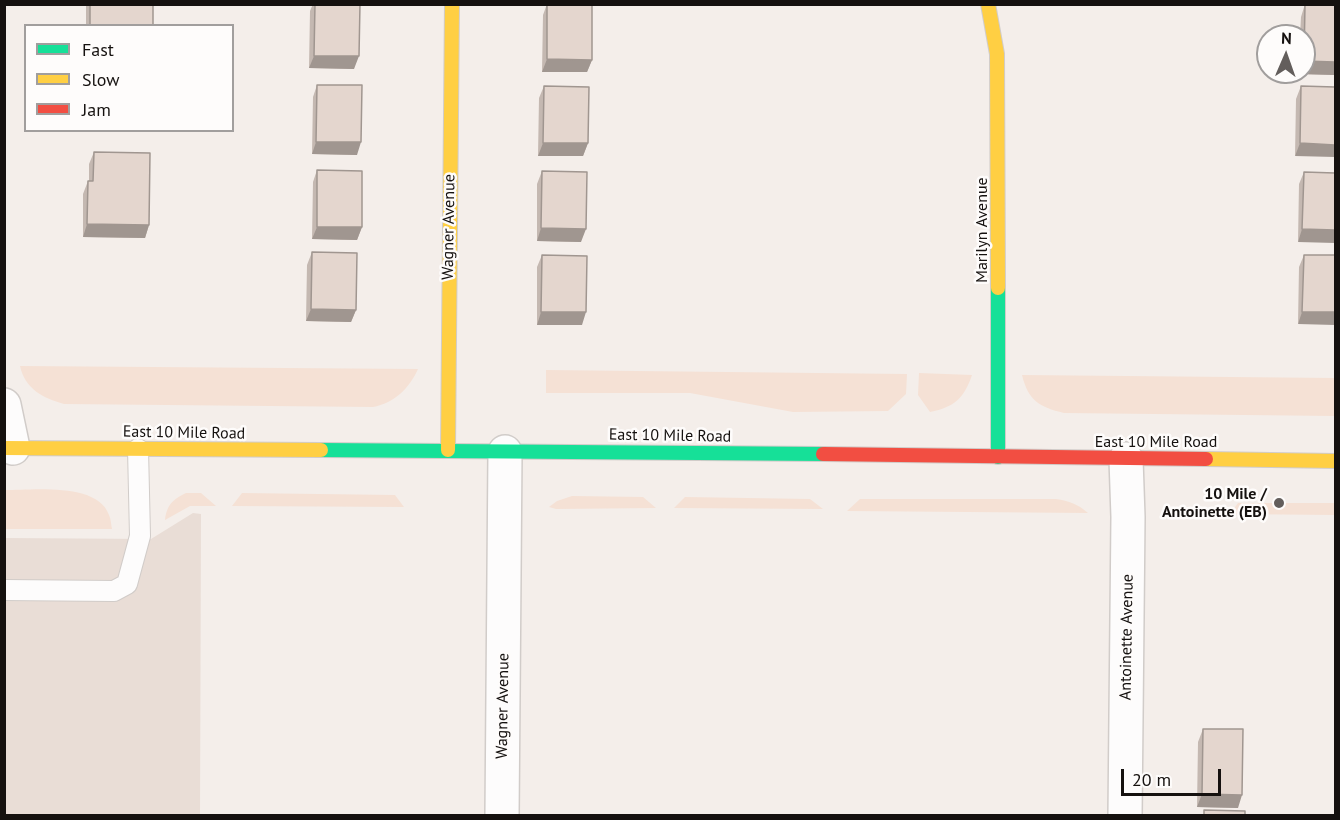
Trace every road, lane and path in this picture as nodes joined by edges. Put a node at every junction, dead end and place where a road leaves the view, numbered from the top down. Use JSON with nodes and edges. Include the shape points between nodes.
{"nodes":[{"id":1,"x":452,"y":4,"type":"edge"},
{"id":2,"x":988,"y":4,"type":"edge"},
{"id":3,"x":4,"y":405,"type":"edge"},
{"id":4,"x":9,"y":448,"type":"edge"},
{"id":5,"x":138,"y":449,"type":"junction"},
{"id":6,"x":448,"y":450,"type":"junction"},
{"id":7,"x":505,"y":452,"type":"junction"},
{"id":8,"x":998,"y":457,"type":"junction"},
{"id":9,"x":1126,"y":459,"type":"junction"},
{"id":10,"x":1335,"y":461,"type":"edge"},
{"id":11,"x":4,"y":590,"type":"edge"},
{"id":12,"x":502,"y":816,"type":"edge"},
{"id":13,"x":1125,"y":816,"type":"edge"}],
"edges":[{"from":1,"to":6,"type":"main road","name":"Wagner Avenue"},
{"from":2,"to":8,"type":"main road","name":"Marilyn Avenue","via":[[997,54]]},
{"from":3,"to":4,"type":"street"},
{"from":4,"to":5,"type":"main road","name":"East 10 Mile Road"},
{"from":5,"to":6,"type":"main road","name":"East 10 Mile Road"},
{"from":5,"to":11,"type":"lane","via":[[140,536],[127,584],[114,591]]},
{"from":6,"to":7,"type":"main road","name":"East 10 Mile Road"},
{"from":7,"to":8,"type":"main road","name":"East 10 Mile Road"},
{"from":7,"to":12,"type":"street","name":"Wagner Avenue"},
{"from":8,"to":9,"type":"main road","name":"East 10 Mile Road"},
{"from":9,"to":10,"type":"main road","name":"East 10 Mile Road"},
{"from":9,"to":13,"type":"street","name":"Antoinette Avenue"}]}
